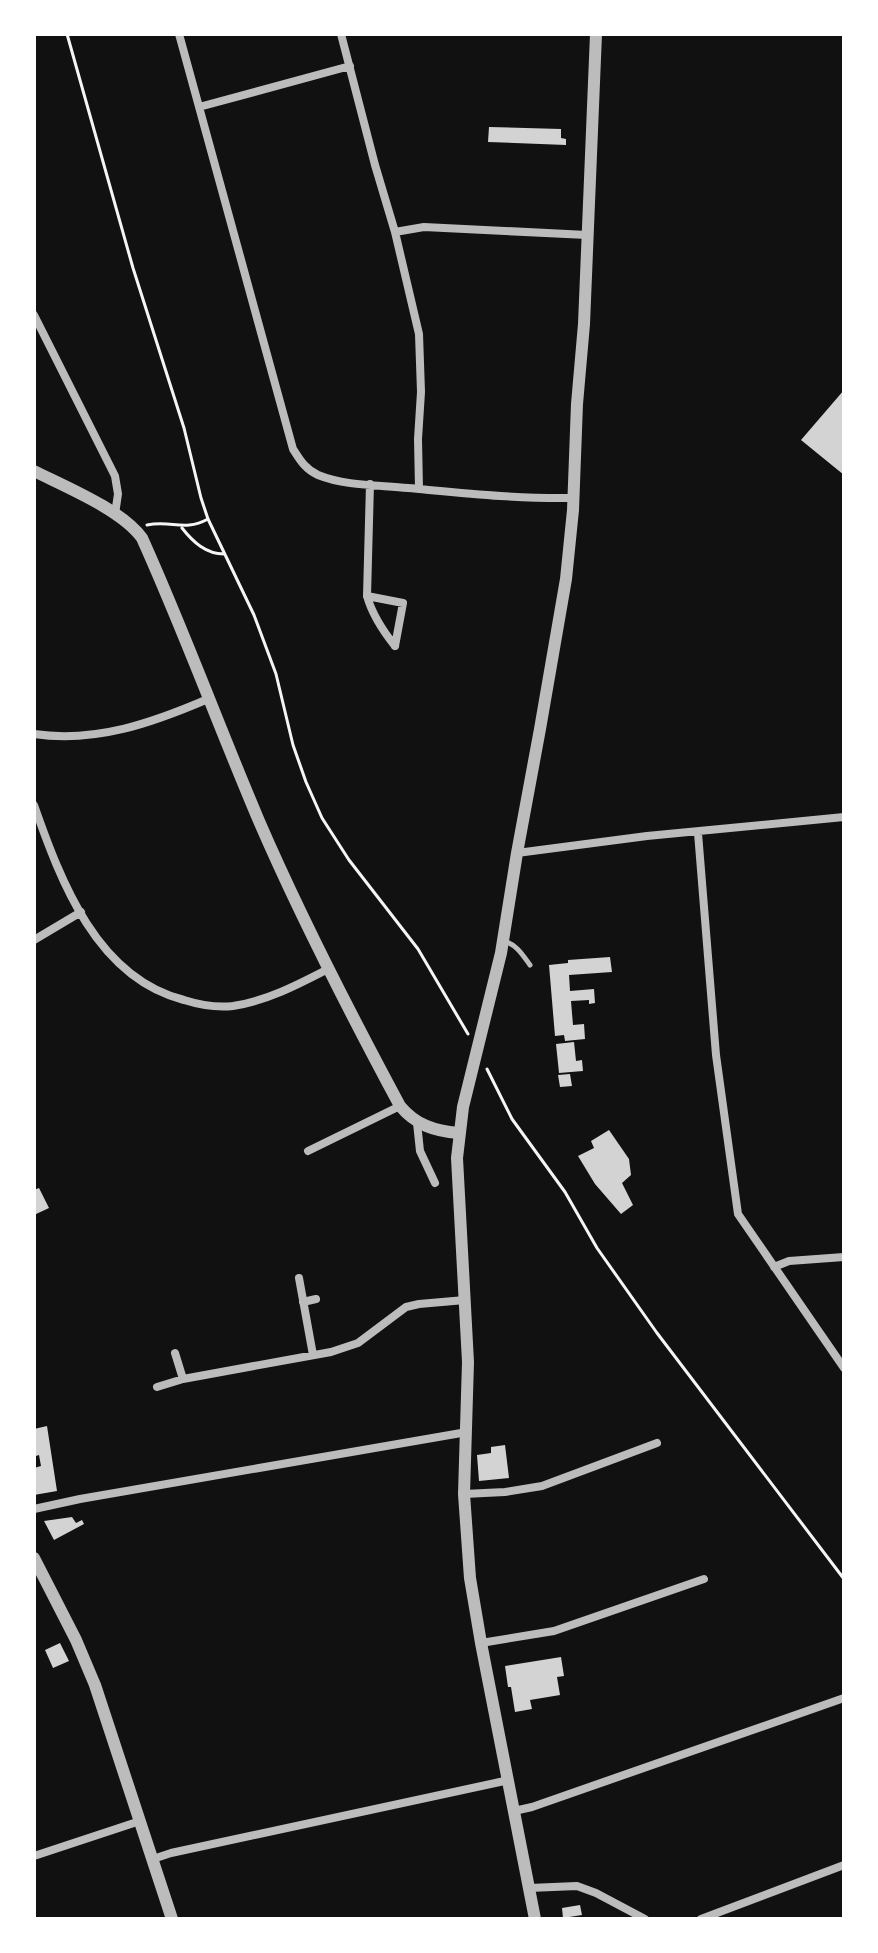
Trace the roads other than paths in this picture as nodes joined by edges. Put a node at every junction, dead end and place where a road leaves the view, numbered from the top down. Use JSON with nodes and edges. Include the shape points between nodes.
{"nodes":[{"id":1,"x":179,"y":34,"type":"edge"},
{"id":2,"x":341,"y":34,"type":"edge"},
{"id":3,"x":596,"y":34,"type":"edge"},
{"id":4,"x":350,"y":66,"type":"junction"},
{"id":5,"x":199,"y":107,"type":"junction"},
{"id":6,"x":395,"y":232,"type":"junction"},
{"id":7,"x":587,"y":235,"type":"junction"},
{"id":8,"x":34,"y":315,"type":"edge"},
{"id":9,"x":34,"y":471,"type":"edge"},
{"id":10,"x":370,"y":484,"type":"junction"},
{"id":11,"x":419,"y":489,"type":"junction"},
{"id":12,"x":573,"y":498,"type":"junction"},
{"id":13,"x":115,"y":514,"type":"junction"},
{"id":14,"x":367,"y":596,"type":"junction"},
{"id":15,"x":208,"y":699,"type":"junction"},
{"id":16,"x":34,"y":734,"type":"edge"},
{"id":17,"x":34,"y":805,"type":"edge"},
{"id":18,"x":844,"y":817,"type":"edge"},
{"id":19,"x":698,"y":833,"type":"junction"},
{"id":20,"x":517,"y":853,"type":"junction"},
{"id":21,"x":81,"y":912,"type":"junction"},
{"id":22,"x":34,"y":940,"type":"edge"},
{"id":23,"x":503,"y":941,"type":"junction"},
{"id":24,"x":530,"y":965,"type":"dead end"},
{"id":25,"x":330,"y":968,"type":"junction"},
{"id":26,"x":400,"y":1106,"type":"junction"},
{"id":27,"x":417,"y":1123,"type":"junction"},
{"id":28,"x":459,"y":1133,"type":"junction"},
{"id":29,"x":308,"y":1151,"type":"dead end"},
{"id":30,"x":435,"y":1183,"type":"dead end"},
{"id":31,"x":844,"y":1257,"type":"edge"},
{"id":32,"x":774,"y":1267,"type":"junction"},
{"id":33,"x":299,"y":1278,"type":"dead end"},
{"id":34,"x":316,"y":1299,"type":"dead end"},
{"id":35,"x":465,"y":1300,"type":"junction"},
{"id":36,"x":303,"y":1302,"type":"junction"},
{"id":37,"x":175,"y":1353,"type":"dead end"},
{"id":38,"x":313,"y":1355,"type":"junction"},
{"id":39,"x":844,"y":1368,"type":"edge"},
{"id":40,"x":183,"y":1379,"type":"junction"},
{"id":41,"x":157,"y":1387,"type":"dead end"},
{"id":42,"x":467,"y":1432,"type":"junction"},
{"id":43,"x":657,"y":1443,"type":"dead end"},
{"id":44,"x":464,"y":1494,"type":"junction"},
{"id":45,"x":34,"y":1509,"type":"edge"},
{"id":46,"x":34,"y":1558,"type":"edge"},
{"id":47,"x":704,"y":1579,"type":"dead end"},
{"id":48,"x":481,"y":1643,"type":"junction"},
{"id":49,"x":844,"y":1698,"type":"edge"},
{"id":50,"x":509,"y":1780,"type":"junction"},
{"id":51,"x":514,"y":1811,"type":"junction"},
{"id":52,"x":140,"y":1821,"type":"junction"},
{"id":53,"x":34,"y":1856,"type":"edge"},
{"id":54,"x":153,"y":1859,"type":"junction"},
{"id":55,"x":844,"y":1865,"type":"edge"},
{"id":56,"x":529,"y":1888,"type":"junction"},
{"id":57,"x":172,"y":1919,"type":"edge"},
{"id":58,"x":535,"y":1919,"type":"edge"},
{"id":59,"x":645,"y":1919,"type":"edge"},
{"id":60,"x":701,"y":1919,"type":"edge"}],
"edges":[{"from":1,"to":5,"type":"street"},
{"from":2,"to":4,"type":"street"},
{"from":3,"to":7,"type":"street"},
{"from":4,"to":5,"type":"street"},
{"from":4,"to":6,"type":"street"},
{"from":5,"to":10,"type":"street","via":[[293,449],[314,473]]},
{"from":6,"to":7,"type":"street","via":[[424,227]]},
{"from":6,"to":11,"type":"street","via":[[419,334]]},
{"from":7,"to":12,"type":"street"},
{"from":8,"to":13,"type":"street","via":[[115,476]]},
{"from":9,"to":13,"type":"street"},
{"from":10,"to":11,"type":"street"},
{"from":10,"to":14,"type":"street"},
{"from":11,"to":12,"type":"street"},
{"from":12,"to":20,"type":"street","via":[[566,579]]},
{"from":13,"to":15,"type":"street","via":[[142,538]]},
{"from":14,"to":14,"type":"street","via":[[403,603],[395,646],[387,636]]},
{"from":15,"to":16,"type":"street","via":[[112,732]]},
{"from":15,"to":25,"type":"street","via":[[282,872]]},
{"from":17,"to":21,"type":"street"},
{"from":18,"to":19,"type":"street"},
{"from":19,"to":20,"type":"street"},
{"from":19,"to":32,"type":"street","via":[[716,1055],[738,1214]]},
{"from":20,"to":23,"type":"street"},
{"from":21,"to":22,"type":"street"},
{"from":21,"to":25,"type":"street","via":[[103,948],[149,987],[204,1006],[231,1006],[273,995]]},
{"from":23,"to":24,"type":"lane","via":[[513,944]]},
{"from":23,"to":28,"type":"street"},
{"from":25,"to":26,"type":"street"},
{"from":26,"to":27,"type":"street"},
{"from":26,"to":29,"type":"street"},
{"from":27,"to":28,"type":"street"},
{"from":27,"to":30,"type":"street","via":[[420,1151]]},
{"from":28,"to":35,"type":"street"},
{"from":31,"to":32,"type":"street"},
{"from":32,"to":39,"type":"street"},
{"from":33,"to":36,"type":"street"},
{"from":34,"to":36,"type":"street"},
{"from":35,"to":38,"type":"street","via":[[406,1307],[358,1343]]},
{"from":35,"to":42,"type":"street"},
{"from":36,"to":38,"type":"street"},
{"from":37,"to":40,"type":"street"},
{"from":38,"to":40,"type":"street"},
{"from":40,"to":41,"type":"street"},
{"from":42,"to":44,"type":"street"},
{"from":42,"to":45,"type":"street"},
{"from":43,"to":44,"type":"street","via":[[542,1486]]},
{"from":44,"to":48,"type":"street"},
{"from":46,"to":52,"type":"street","via":[[95,1685]]},
{"from":47,"to":48,"type":"street","via":[[554,1631]]},
{"from":48,"to":50,"type":"street"},
{"from":49,"to":51,"type":"street"},
{"from":50,"to":51,"type":"street"},
{"from":50,"to":54,"type":"street"},
{"from":51,"to":56,"type":"street"},
{"from":52,"to":53,"type":"street"},
{"from":52,"to":54,"type":"street"},
{"from":54,"to":57,"type":"street"},
{"from":55,"to":60,"type":"street"},
{"from":56,"to":58,"type":"street"},
{"from":56,"to":59,"type":"street","via":[[577,1886]]}]}
